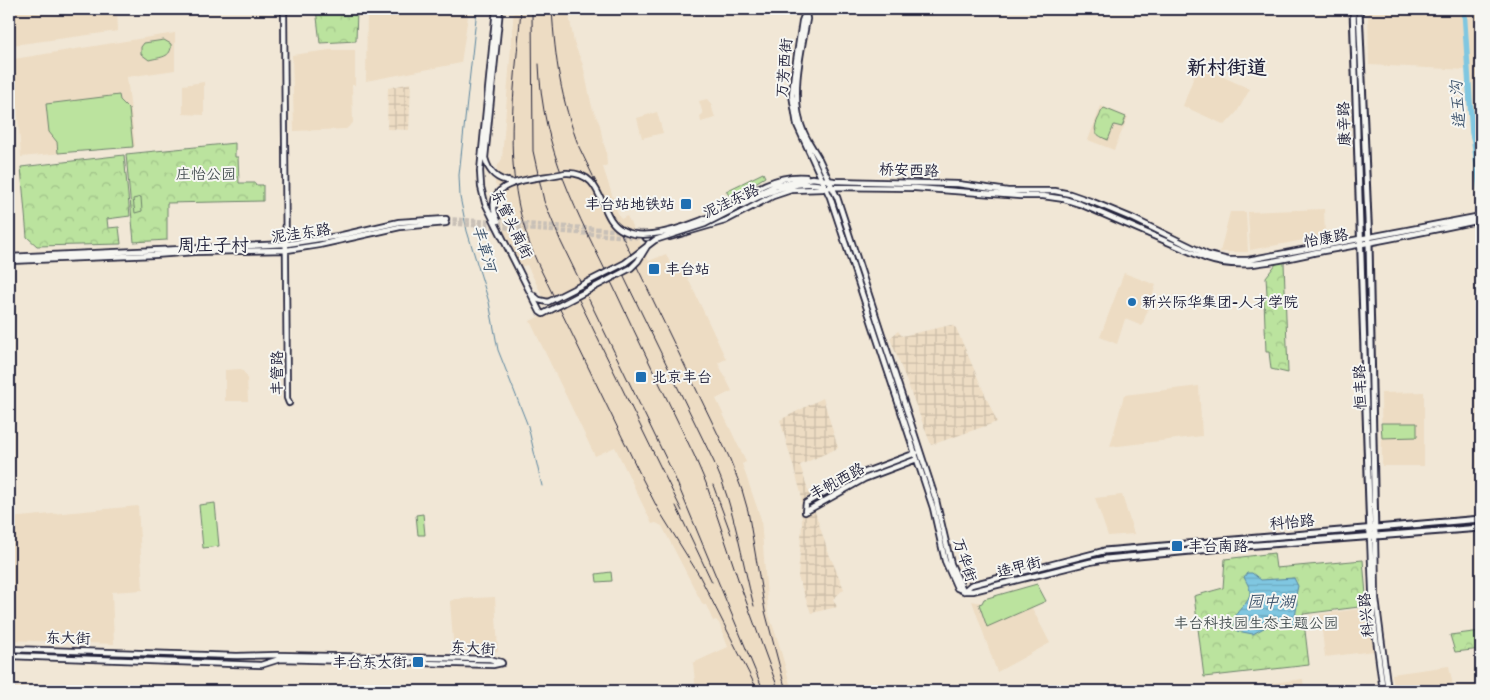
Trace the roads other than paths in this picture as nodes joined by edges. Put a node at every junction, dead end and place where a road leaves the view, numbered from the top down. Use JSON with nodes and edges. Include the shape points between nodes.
{"nodes":[{"id":1,"x":285,"y":9,"type":"edge"},
{"id":2,"x":496,"y":9,"type":"edge"},
{"id":3,"x":500,"y":9,"type":"edge"},
{"id":4,"x":1352,"y":9,"type":"edge"},
{"id":5,"x":1359,"y":9,"type":"edge"},
{"id":6,"x":812,"y":178,"type":"junction"},
{"id":7,"x":822,"y":179,"type":"junction"},
{"id":8,"x":829,"y":180,"type":"junction"},
{"id":9,"x":513,"y":182,"type":"junction"},
{"id":10,"x":829,"y":187,"type":"junction"},
{"id":11,"x":745,"y":202,"type":"junction"},
{"id":12,"x":1481,"y":216,"type":"edge"},
{"id":13,"x":1481,"y":220,"type":"edge"},
{"id":14,"x":643,"y":234,"type":"junction"},
{"id":15,"x":504,"y":237,"type":"junction"},
{"id":16,"x":1368,"y":240,"type":"junction"},
{"id":17,"x":1360,"y":241,"type":"junction"},
{"id":18,"x":649,"y":243,"type":"junction"},
{"id":19,"x":287,"y":244,"type":"junction"},
{"id":20,"x":1178,"y":245,"type":"junction"},
{"id":21,"x":288,"y":250,"type":"junction"},
{"id":22,"x":9,"y":259,"type":"edge"},
{"id":23,"x":529,"y":288,"type":"junction"},
{"id":24,"x":918,"y":456,"type":"junction"},
{"id":25,"x":1481,"y":519,"type":"edge"},
{"id":26,"x":1372,"y":528,"type":"junction"},
{"id":27,"x":1481,"y":528,"type":"edge"},
{"id":28,"x":1373,"y":536,"type":"junction"},
{"id":29,"x":1104,"y":551,"type":"joint"},
{"id":30,"x":1106,"y":559,"type":"joint"},
{"id":31,"x":964,"y":591,"type":"junction"},
{"id":32,"x":9,"y":649,"type":"edge"},
{"id":33,"x":9,"y":656,"type":"edge"},
{"id":34,"x":261,"y":656,"type":"junction"},
{"id":35,"x":263,"y":664,"type":"junction"},
{"id":36,"x":1383,"y":691,"type":"edge"},
{"id":37,"x":1388,"y":691,"type":"edge"}],
"edges":[{"from":1,"to":19,"type":"main road","name":"丰管路"},
{"from":2,"to":15,"type":"main road","name":"东管头南街","bridge":true,"via":[[480,180],[485,203]]},
{"from":3,"to":9,"type":"main road","name":"东管头南街","bridge":true,"via":[[485,158],[491,174]]},
{"from":4,"to":17,"type":"main road","name":"康辛路"},
{"from":5,"to":16,"type":"main road","name":"康辛路"},
{"from":6,"to":7,"type":"main road","name":"桥安西路"},
{"from":6,"to":11,"type":"main road","name":"桥安西路","via":[[776,185]]},
{"from":6,"to":14,"type":"main road","name":"泥洼东路","via":[[796,176],[777,180],[751,192],[709,219],[664,232]]},
{"from":7,"to":8,"type":"main road","name":"桥安西路"},
{"from":7,"to":8,"type":"main road","name":"万芳西街","via":[[799,132],[793,106],[794,75],[806,11],[808,19],[798,87],[799,118]]},
{"from":7,"to":10,"type":"main road","name":"万华街"},
{"from":8,"to":10,"type":"main road","name":"万华街"},
{"from":8,"to":20,"type":"main road","name":"桥安西路","via":[[1055,191],[1118,212]]},
{"from":9,"to":14,"type":"main road","bridge":true,"via":[[565,173],[580,174],[593,183],[617,227]]},
{"from":9,"to":15,"type":"main road","bridge":true,"via":[[498,192],[493,203]]},
{"from":10,"to":11,"type":"main road","name":"桥安西路","via":[[787,186]]},
{"from":10,"to":14,"type":"main road","name":"泥洼东路","via":[[791,190],[725,221],[672,237]]},
{"from":10,"to":20,"type":"main road","name":"桥安西路","via":[[924,188],[1051,197],[1080,204]]},
{"from":10,"to":24,"type":"main road","name":"万华街","via":[[837,198]]},
{"from":11,"to":14,"type":"main road","name":"桥安西路","bridge":true,"via":[[701,221],[656,234]]},
{"from":11,"to":18,"type":"main road","bridge":true,"via":[[705,224]]},
{"from":12,"to":16,"type":"main road","name":"怡康路"},
{"from":13,"to":16,"type":"main road","name":"怡康路"},
{"from":15,"to":23,"type":"main road","name":"东管头南街","bridge":true},
{"from":16,"to":17,"type":"main road","name":"怡康路"},
{"from":16,"to":26,"type":"main road","name":"恒丰路"},
{"from":17,"to":20,"type":"main road","name":"怡康路","via":[[1238,261]]},
{"from":17,"to":26,"type":"main road","name":"恒丰路"},
{"from":18,"to":23,"type":"main road","bridge":true,"via":[[625,263],[548,302],[533,296]]},
{"from":18,"to":23,"type":"main road","name":"东管头南街","bridge":true,"via":[[632,268],[542,314]]},
{"from":19,"to":21,"type":"main road","name":"丰管路"},
{"from":19,"to":21,"type":"main road","name":"泥洼东路","via":[[399,222],[446,221]]},
{"from":19,"to":22,"type":"main road","name":"泥洼东路"},
{"from":21,"to":21,"type":"main road","name":"丰管路","via":[[287,398],[289,403]]},
{"from":21,"to":22,"type":"main road","name":"泥洼东路"},
{"from":24,"to":24,"type":"main road","name":"丰帆西路","via":[[852,477],[806,503],[805,512],[864,479]]},
{"from":24,"to":31,"type":"main road","name":"万华街","via":[[939,511],[951,564]]},
{"from":25,"to":26,"type":"main road","name":"科怡路"},
{"from":26,"to":28,"type":"main road","name":"恒丰路"},
{"from":26,"to":29,"type":"main road","name":"科怡路"},
{"from":27,"to":28,"type":"main road","name":"科怡路"},
{"from":28,"to":30,"type":"main road","name":"科怡路"},
{"from":28,"to":36,"type":"main road","name":"科兴路","via":[[1373,616]]},
{"from":28,"to":37,"type":"main road","name":"科兴路","via":[[1376,599]]},
{"from":29,"to":31,"type":"main road","name":"造甲街","via":[[971,585]]},
{"from":30,"to":31,"type":"main road","name":"造甲街"},
{"from":32,"to":34,"type":"main road","name":"东大街"},
{"from":33,"to":35,"type":"main road","name":"东大街"},
{"from":34,"to":35,"type":"main road"},
{"from":34,"to":35,"type":"main road","name":"东大街","via":[[490,659],[502,663],[280,659]]}]}
